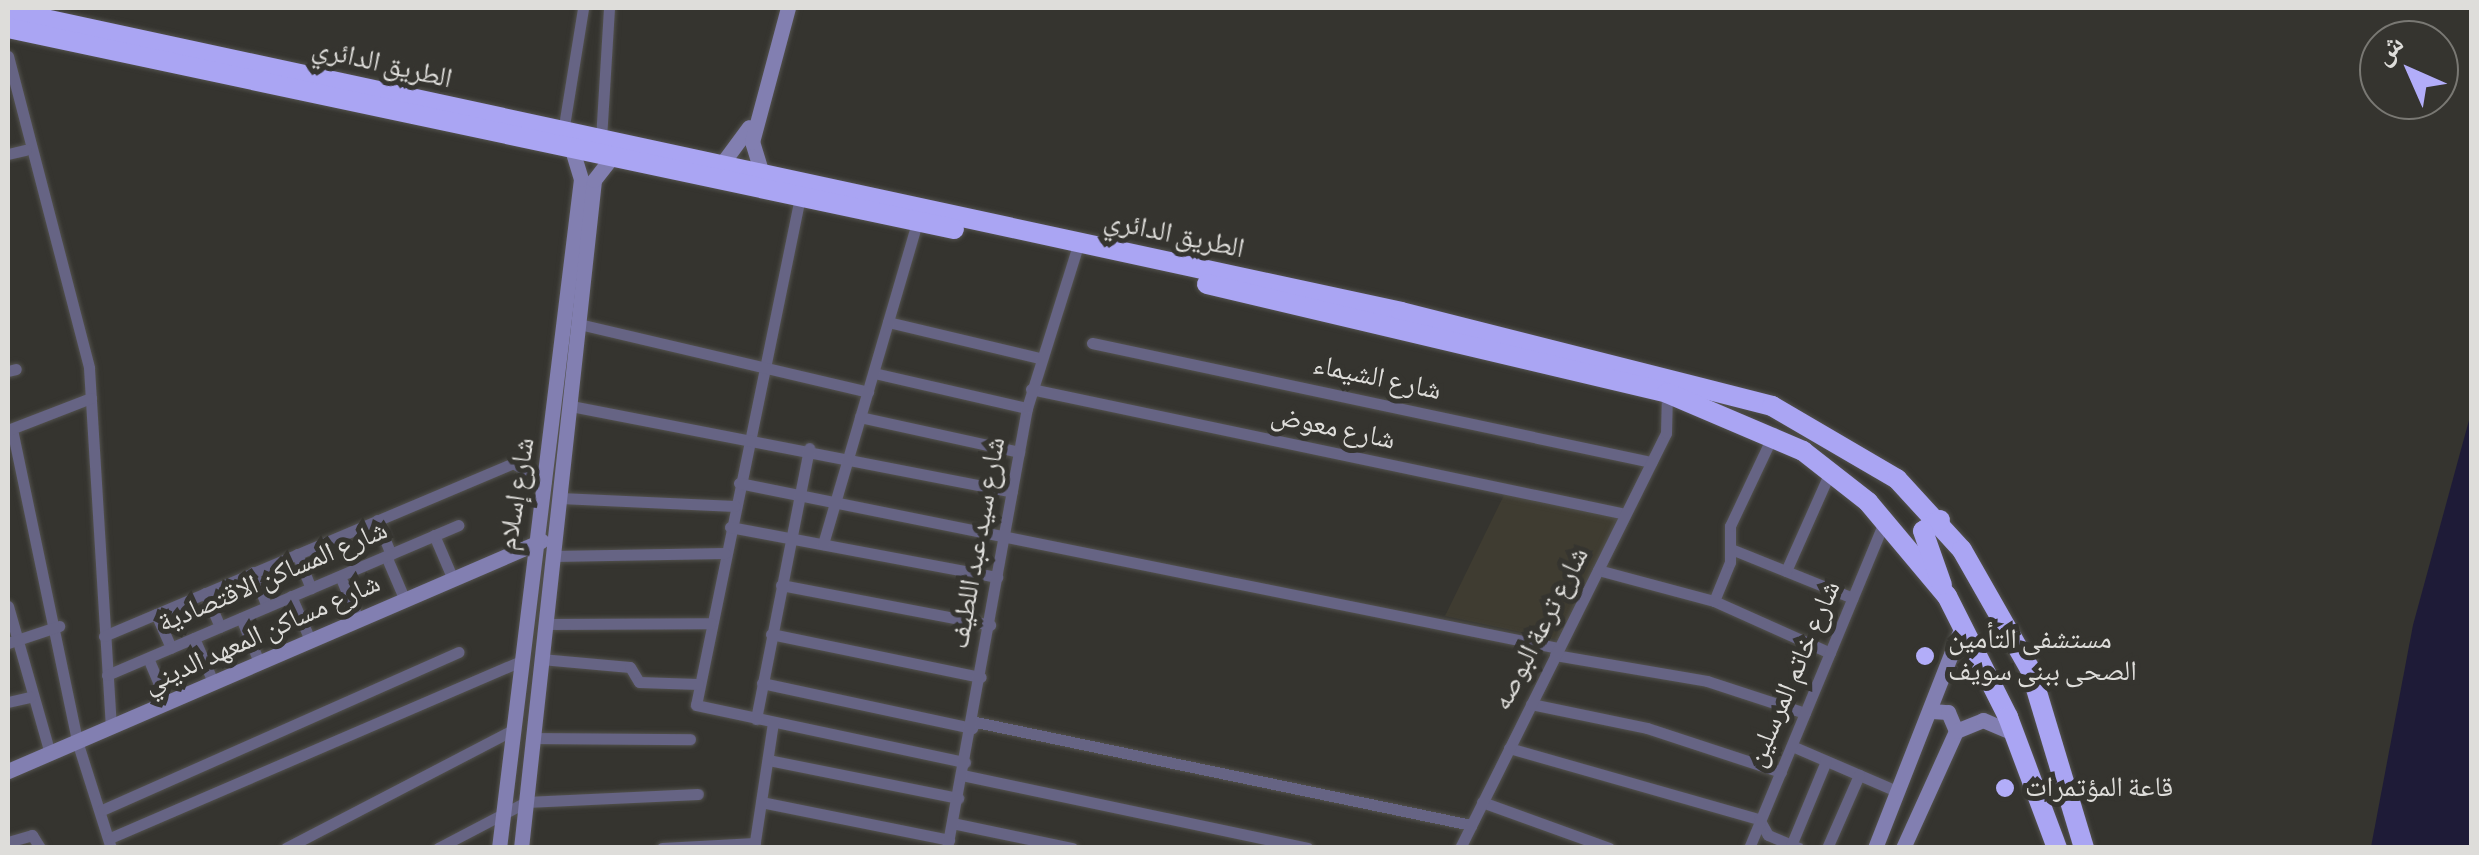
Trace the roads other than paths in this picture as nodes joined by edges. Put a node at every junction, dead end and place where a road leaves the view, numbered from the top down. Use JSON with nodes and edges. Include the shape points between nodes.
{"nodes":[{"id":1,"x":583,"y":8,"type":"edge"},
{"id":2,"x":609,"y":8,"type":"edge"},
{"id":3,"x":788,"y":8,"type":"edge"},
{"id":4,"x":8,"y":10,"type":"edge"},
{"id":5,"x":8,"y":28,"type":"edge"},
{"id":6,"x":8,"y":56,"type":"edge"},
{"id":7,"x":762,"y":102,"type":"junction"},
{"id":8,"x":407,"y":106,"type":"junction"},
{"id":9,"x":601,"y":139,"type":"junction"},
{"id":10,"x":568,"y":140,"type":"junction"},
{"id":11,"x":26,"y":150,"type":"junction"},
{"id":12,"x":8,"y":154,"type":"edge"},
{"id":13,"x":611,"y":158,"type":"junction"},
{"id":14,"x":720,"y":165,"type":"junction"},
{"id":15,"x":762,"y":174,"type":"junction"},
{"id":16,"x":586,"y":188,"type":"junction"},
{"id":17,"x":813,"y":198,"type":"junction"},
{"id":18,"x":917,"y":222,"type":"junction"},
{"id":19,"x":1076,"y":252,"type":"junction"},
{"id":20,"x":888,"y":322,"type":"junction"},
{"id":21,"x":579,"y":324,"type":"junction"},
{"id":22,"x":1092,"y":343,"type":"dead end"},
{"id":23,"x":1039,"y":358,"type":"junction"},
{"id":24,"x":763,"y":370,"type":"junction"},
{"id":25,"x":874,"y":373,"type":"junction"},
{"id":26,"x":1032,"y":389,"type":"junction"},
{"id":27,"x":868,"y":392,"type":"junction"},
{"id":28,"x":1667,"y":393,"type":"junction"},
{"id":29,"x":91,"y":398,"type":"junction"},
{"id":30,"x":1701,"y":403,"type":"junction"},
{"id":31,"x":571,"y":406,"type":"junction"},
{"id":32,"x":1027,"y":408,"type":"junction"},
{"id":33,"x":860,"y":417,"type":"junction"},
{"id":34,"x":10,"y":430,"type":"edge"},
{"id":35,"x":1666,"y":433,"type":"junction"},
{"id":36,"x":1774,"y":434,"type":"junction"},
{"id":37,"x":749,"y":436,"type":"junction"},
{"id":38,"x":809,"y":448,"type":"junction"},
{"id":39,"x":1019,"y":452,"type":"junction"},
{"id":40,"x":848,"y":456,"type":"junction"},
{"id":41,"x":1870,"y":460,"type":"junction"},
{"id":42,"x":1652,"y":462,"type":"junction"},
{"id":43,"x":1831,"y":470,"type":"junction"},
{"id":44,"x":546,"y":482,"type":"junction"},
{"id":45,"x":740,"y":483,"type":"junction"},
{"id":46,"x":1850,"y":486,"type":"junction"},
{"id":47,"x":800,"y":492,"type":"junction"},
{"id":48,"x":1012,"y":492,"type":"junction"},
{"id":49,"x":560,"y":498,"type":"junction"},
{"id":50,"x":836,"y":499,"type":"junction"},
{"id":51,"x":735,"y":506,"type":"junction"},
{"id":52,"x":1626,"y":514,"type":"junction"},
{"id":53,"x":377,"y":520,"type":"junction"},
{"id":54,"x":1885,"y":520,"type":"junction"},
{"id":55,"x":1940,"y":520,"type":"junction"},
{"id":56,"x":458,"y":525,"type":"dead end"},
{"id":57,"x":730,"y":526,"type":"junction"},
{"id":58,"x":556,"y":535,"type":"junction"},
{"id":59,"x":1005,"y":535,"type":"junction"},
{"id":60,"x":434,"y":536,"type":"junction"},
{"id":61,"x":791,"y":538,"type":"junction"},
{"id":62,"x":536,"y":542,"type":"junction"},
{"id":63,"x":823,"y":544,"type":"junction"},
{"id":64,"x":1731,"y":549,"type":"junction"},
{"id":65,"x":725,"y":553,"type":"junction"},
{"id":66,"x":297,"y":554,"type":"junction"},
{"id":67,"x":388,"y":555,"type":"junction"},
{"id":68,"x":553,"y":556,"type":"junction"},
{"id":69,"x":1598,"y":570,"type":"junction"},
{"id":70,"x":1786,"y":571,"type":"junction"},
{"id":71,"x":253,"y":572,"type":"junction"},
{"id":72,"x":340,"y":576,"type":"junction"},
{"id":73,"x":997,"y":577,"type":"junction"},
{"id":74,"x":452,"y":578,"type":"junction"},
{"id":75,"x":782,"y":585,"type":"junction"},
{"id":76,"x":311,"y":588,"type":"junction"},
{"id":77,"x":1942,"y":590,"type":"junction"},
{"id":78,"x":205,"y":593,"type":"junction"},
{"id":79,"x":291,"y":596,"type":"junction"},
{"id":80,"x":404,"y":598,"type":"junction"},
{"id":81,"x":1853,"y":598,"type":"junction"},
{"id":82,"x":1714,"y":600,"type":"junction"},
{"id":83,"x":8,"y":606,"type":"edge"},
{"id":84,"x":268,"y":606,"type":"junction"},
{"id":85,"x":156,"y":614,"type":"junction"},
{"id":86,"x":241,"y":618,"type":"junction"},
{"id":87,"x":358,"y":618,"type":"junction"},
{"id":88,"x":711,"y":623,"type":"junction"},
{"id":89,"x":546,"y":624,"type":"junction"},
{"id":90,"x":990,"y":625,"type":"junction"},
{"id":91,"x":59,"y":626,"type":"junction"},
{"id":92,"x":220,"y":626,"type":"junction"},
{"id":93,"x":1962,"y":626,"type":"junction"},
{"id":94,"x":772,"y":634,"type":"junction"},
{"id":95,"x":104,"y":636,"type":"junction"},
{"id":96,"x":194,"y":638,"type":"junction"},
{"id":97,"x":310,"y":640,"type":"junction"},
{"id":98,"x":11,"y":642,"type":"edge"},
{"id":99,"x":170,"y":648,"type":"junction"},
{"id":100,"x":459,"y":652,"type":"dead end"},
{"id":101,"x":1557,"y":652,"type":"junction"},
{"id":102,"x":1830,"y":653,"type":"junction"},
{"id":103,"x":148,"y":658,"type":"junction"},
{"id":104,"x":542,"y":659,"type":"junction"},
{"id":105,"x":259,"y":662,"type":"junction"},
{"id":106,"x":521,"y":662,"type":"junction"},
{"id":107,"x":107,"y":675,"type":"junction"},
{"id":108,"x":981,"y":677,"type":"junction"},
{"id":109,"x":213,"y":682,"type":"junction"},
{"id":110,"x":762,"y":683,"type":"junction"},
{"id":111,"x":698,"y":684,"type":"junction"},
{"id":112,"x":30,"y":696,"type":"junction"},
{"id":113,"x":8,"y":702,"type":"edge"},
{"id":114,"x":167,"y":703,"type":"junction"},
{"id":115,"x":1531,"y":704,"type":"junction"},
{"id":116,"x":1932,"y":712,"type":"junction"},
{"id":117,"x":1805,"y":714,"type":"junction"},
{"id":118,"x":756,"y":718,"type":"junction"},
{"id":119,"x":773,"y":722,"type":"junction"},
{"id":120,"x":972,"y":724,"type":"junction"},
{"id":121,"x":110,"y":727,"type":"junction"},
{"id":122,"x":514,"y":730,"type":"junction"},
{"id":123,"x":1956,"y":731,"type":"junction"},
{"id":124,"x":2014,"y":734,"type":"junction"},
{"id":125,"x":533,"y":738,"type":"junction"},
{"id":126,"x":690,"y":739,"type":"dead end"},
{"id":127,"x":78,"y":741,"type":"junction"},
{"id":128,"x":1792,"y":746,"type":"junction"},
{"id":129,"x":1509,"y":748,"type":"junction"},
{"id":130,"x":50,"y":753,"type":"junction"},
{"id":131,"x":768,"y":760,"type":"junction"},
{"id":132,"x":1826,"y":760,"type":"junction"},
{"id":133,"x":964,"y":769,"type":"junction"},
{"id":134,"x":8,"y":772,"type":"edge"},
{"id":135,"x":1781,"y":772,"type":"junction"},
{"id":136,"x":2066,"y":774,"type":"junction"},
{"id":137,"x":1859,"y":775,"type":"junction"},
{"id":138,"x":2031,"y":786,"type":"junction"},
{"id":139,"x":1899,"y":792,"type":"junction"},
{"id":140,"x":698,"y":794,"type":"dead end"},
{"id":141,"x":958,"y":798,"type":"junction"},
{"id":142,"x":526,"y":802,"type":"junction"},
{"id":143,"x":761,"y":802,"type":"junction"},
{"id":144,"x":1482,"y":802,"type":"junction"},
{"id":145,"x":102,"y":810,"type":"junction"},
{"id":146,"x":502,"y":814,"type":"junction"},
{"id":147,"x":1759,"y":819,"type":"junction"},
{"id":148,"x":952,"y":823,"type":"junction"},
{"id":149,"x":1471,"y":825,"type":"junction"},
{"id":150,"x":2081,"y":838,"type":"edge"},
{"id":151,"x":8,"y":842,"type":"edge"},
{"id":152,"x":111,"y":843,"type":"edge"},
{"id":153,"x":948,"y":844,"type":"edge"},
{"id":154,"x":755,"y":845,"type":"edge"},
{"id":155,"x":729,"y":846,"type":"edge"},
{"id":156,"x":1793,"y":846,"type":"edge"},
{"id":157,"x":666,"y":847,"type":"edge"},
{"id":158,"x":40,"y":848,"type":"edge"},
{"id":159,"x":286,"y":848,"type":"edge"},
{"id":160,"x":438,"y":848,"type":"edge"},
{"id":161,"x":499,"y":848,"type":"edge"},
{"id":162,"x":521,"y":848,"type":"edge"},
{"id":163,"x":1072,"y":848,"type":"edge"},
{"id":164,"x":1307,"y":848,"type":"edge"},
{"id":165,"x":1460,"y":848,"type":"edge"},
{"id":166,"x":1609,"y":848,"type":"edge"},
{"id":167,"x":1748,"y":848,"type":"edge"},
{"id":168,"x":1827,"y":848,"type":"edge"},
{"id":169,"x":1876,"y":848,"type":"edge"},
{"id":170,"x":1903,"y":848,"type":"edge"},
{"id":171,"x":2058,"y":848,"type":"edge"}],
"edges":[{"from":1,"to":10,"type":"street"},
{"from":2,"to":9,"type":"street"},
{"from":3,"to":7,"type":"street"},
{"from":4,"to":8,"type":"highway","name":"الطريق الدائري"},
{"from":5,"to":8,"type":"highway","name":"الطريق الدائري"},
{"from":6,"to":11,"type":"street"},
{"from":7,"to":14,"type":"street","via":[[741,147]]},
{"from":7,"to":15,"type":"street","via":[[752,149]]},
{"from":8,"to":10,"type":"highway","name":"الطريق الدائري"},
{"from":9,"to":10,"type":"highway","name":"الطريق الدائري"},
{"from":9,"to":14,"type":"highway","name":"الطريق الدائري"},
{"from":10,"to":13,"type":"highway","name":"الطريق الدائري"},
{"from":10,"to":16,"type":"street","name":"شارع إسلام"},
{"from":11,"to":12,"type":"street"},
{"from":11,"to":29,"type":"street","via":[[84,345]]},
{"from":13,"to":16,"type":"street","name":"شارع إسلام"},
{"from":13,"to":17,"type":"highway","name":"الطريق الدائري"},
{"from":14,"to":15,"type":"highway","name":"الطريق الدائري"},
{"from":15,"to":17,"type":"highway","name":"الطريق الدائري","via":[[792,180]]},
{"from":16,"to":21,"type":"street","name":"شارع إسلام"},
{"from":16,"to":44,"type":"street","name":"شارع إسلام"},
{"from":17,"to":18,"type":"highway","name":"الطريق الدائري"},
{"from":17,"to":24,"type":"street"},
{"from":17,"to":41,"type":"highway","name":"الطريق الدائري","via":[[1722,389]]},
{"from":18,"to":19,"type":"highway","name":"الطريق الدائري"},
{"from":18,"to":20,"type":"street"},
{"from":19,"to":23,"type":"street","name":"شارع سيد عبد اللطيف"},
{"from":19,"to":28,"type":"highway","name":"الطريق الدائري"},
{"from":20,"to":23,"type":"street"},
{"from":20,"to":25,"type":"street"},
{"from":21,"to":24,"type":"street"},
{"from":21,"to":31,"type":"street","name":"شارع إسلام"},
{"from":22,"to":42,"type":"street","name":"شارع الشيماء"},
{"from":23,"to":26,"type":"street","name":"شارع سيد عبد اللطيف"},
{"from":24,"to":27,"type":"street"},
{"from":24,"to":37,"type":"street"},
{"from":25,"to":27,"type":"street"},
{"from":25,"to":32,"type":"street"},
{"from":26,"to":32,"type":"street","name":"شارع سيد عبد اللطيف"},
{"from":26,"to":52,"type":"street","name":"شارع معوض"},
{"from":27,"to":33,"type":"street"},
{"from":28,"to":30,"type":"highway","name":"الطريق الدائري"},
{"from":28,"to":35,"type":"street"},
{"from":29,"to":34,"type":"street"},
{"from":29,"to":95,"type":"street"},
{"from":30,"to":35,"type":"street"},
{"from":30,"to":36,"type":"highway","name":"الطريق الدائري"},
{"from":31,"to":37,"type":"street"},
{"from":31,"to":49,"type":"street","name":"شارع إسلام"},
{"from":32,"to":39,"type":"street","name":"شارع سيد عبد اللطيف"},
{"from":33,"to":39,"type":"street"},
{"from":33,"to":40,"type":"street"},
{"from":34,"to":91,"type":"street"},
{"from":35,"to":42,"type":"street","name":"شارع ترعة البوصه"},
{"from":36,"to":43,"type":"highway","name":"الطريق الدائري"},
{"from":36,"to":64,"type":"street","via":[[1730,526]]},
{"from":37,"to":38,"type":"street"},
{"from":37,"to":45,"type":"street"},
{"from":38,"to":40,"type":"street"},
{"from":38,"to":47,"type":"street"},
{"from":39,"to":48,"type":"street","name":"شارع سيد عبد اللطيف"},
{"from":40,"to":48,"type":"street"},
{"from":40,"to":50,"type":"street"},
{"from":41,"to":46,"type":"highway","via":[[1869,474]]},
{"from":41,"to":55,"type":"highway","name":"الطريق الدائري"},
{"from":42,"to":52,"type":"street","name":"شارع ترعة البوصه"},
{"from":43,"to":46,"type":"highway","name":"الطريق الدائري"},
{"from":43,"to":70,"type":"street"},
{"from":44,"to":53,"type":"street","via":[[513,463]]},
{"from":44,"to":62,"type":"street","name":"شارع إسلام"},
{"from":45,"to":47,"type":"street"},
{"from":45,"to":51,"type":"street"},
{"from":46,"to":54,"type":"highway","name":"الطريق الدائري"},
{"from":47,"to":50,"type":"street"},
{"from":47,"to":61,"type":"street"},
{"from":48,"to":59,"type":"street","name":"شارع سيد عبد اللطيف"},
{"from":49,"to":51,"type":"street"},
{"from":49,"to":58,"type":"street","name":"شارع إسلام"},
{"from":50,"to":59,"type":"street"},
{"from":50,"to":63,"type":"street"},
{"from":51,"to":57,"type":"street"},
{"from":52,"to":69,"type":"street","name":"شارع ترعة البوصه"},
{"from":53,"to":66,"type":"street"},
{"from":53,"to":67,"type":"street"},
{"from":54,"to":77,"type":"highway","name":"الطريق الدائري"},
{"from":54,"to":81,"type":"street","name":"شارع خاتم المرسلين"},
{"from":55,"to":77,"type":"highway","via":[[1922,531]]},
{"from":55,"to":136,"type":"highway","name":"الطريق الدائري","via":[[2021,649]]},
{"from":56,"to":60,"type":"street","name":"شارع المساكن الاقتصادية"},
{"from":57,"to":61,"type":"street"},
{"from":57,"to":65,"type":"street"},
{"from":58,"to":62,"type":"street","name":"شارع مساكن المعهد الديني"},
{"from":58,"to":68,"type":"street","name":"شارع إسلام"},
{"from":59,"to":73,"type":"street","name":"شارع سيد عبد اللطيف"},
{"from":59,"to":101,"type":"street"},
{"from":60,"to":67,"type":"street","name":"شارع المساكن الاقتصادية"},
{"from":60,"to":74,"type":"street"},
{"from":61,"to":63,"type":"street"},
{"from":61,"to":75,"type":"street"},
{"from":62,"to":74,"type":"street","name":"شارع مساكن المعهد الديني"},
{"from":62,"to":106,"type":"street","name":"شارع إسلام"},
{"from":63,"to":73,"type":"street"},
{"from":64,"to":70,"type":"street"},
{"from":64,"to":82,"type":"street"},
{"from":65,"to":68,"type":"street"},
{"from":65,"to":88,"type":"street"},
{"from":66,"to":71,"type":"street"},
{"from":66,"to":76,"type":"street"},
{"from":67,"to":72,"type":"street","name":"شارع المساكن الاقتصادية"},
{"from":67,"to":80,"type":"street"},
{"from":68,"to":89,"type":"street","name":"شارع إسلام"},
{"from":69,"to":82,"type":"street"},
{"from":69,"to":101,"type":"street","name":"شارع ترعة البوصه"},
{"from":70,"to":81,"type":"street"},
{"from":71,"to":78,"type":"street"},
{"from":71,"to":84,"type":"street"},
{"from":72,"to":76,"type":"street","name":"شارع المساكن الاقتصادية"},
{"from":72,"to":87,"type":"street"},
{"from":73,"to":90,"type":"street","name":"شارع سيد عبد اللطيف"},
{"from":74,"to":80,"type":"street","name":"شارع مساكن المعهد الديني"},
{"from":75,"to":90,"type":"street"},
{"from":75,"to":94,"type":"street"},
{"from":76,"to":79,"type":"street","name":"شارع المساكن الاقتصادية"},
{"from":77,"to":93,"type":"highway","name":"الطريق الدائري"},
{"from":78,"to":85,"type":"street"},
{"from":78,"to":92,"type":"street"},
{"from":79,"to":84,"type":"street","name":"شارع المساكن الاقتصادية"},
{"from":79,"to":97,"type":"street"},
{"from":80,"to":87,"type":"street","name":"شارع مساكن المعهد الديني"},
{"from":81,"to":102,"type":"street","name":"شارع خاتم المرسلين"},
{"from":82,"to":102,"type":"street"},
{"from":83,"to":98,"type":"street"},
{"from":84,"to":86,"type":"street","name":"شارع المساكن الاقتصادية"},
{"from":85,"to":95,"type":"street"},
{"from":85,"to":99,"type":"street"},
{"from":86,"to":92,"type":"street","name":"شارع المساكن الاقتصادية"},
{"from":86,"to":105,"type":"street"},
{"from":87,"to":97,"type":"street","name":"شارع مساكن المعهد الديني"},
{"from":88,"to":89,"type":"street"},
{"from":88,"to":111,"type":"street"},
{"from":89,"to":104,"type":"street","name":"شارع إسلام"},
{"from":90,"to":108,"type":"street","name":"شارع سيد عبد اللطيف"},
{"from":91,"to":98,"type":"street"},
{"from":91,"to":127,"type":"street"},
{"from":92,"to":96,"type":"street","name":"شارع المساكن الاقتصادية"},
{"from":93,"to":116,"type":"street"},
{"from":93,"to":124,"type":"highway","name":"الطريق الدائري"},
{"from":94,"to":108,"type":"street"},
{"from":94,"to":110,"type":"street"},
{"from":95,"to":107,"type":"street"},
{"from":96,"to":99,"type":"street","name":"شارع المساكن الاقتصادية"},
{"from":96,"to":109,"type":"street"},
{"from":97,"to":105,"type":"street","name":"شارع مساكن المعهد الديني"},
{"from":98,"to":112,"type":"street"},
{"from":99,"to":103,"type":"street","name":"شارع المساكن الاقتصادية"},
{"from":100,"to":145,"type":"street"},
{"from":101,"to":115,"type":"street","name":"شارع ترعة البوصه"},
{"from":101,"to":117,"type":"street","via":[[1707,681]]},
{"from":102,"to":117,"type":"street","name":"شارع خاتم المرسلين"},
{"from":103,"to":107,"type":"street","name":"شارع المساكن الاقتصادية"},
{"from":103,"to":114,"type":"street"},
{"from":104,"to":111,"type":"street","via":[[630,667],[639,682]]},
{"from":104,"to":125,"type":"street","name":"شارع إسلام"},
{"from":105,"to":109,"type":"street","name":"شارع مساكن المعهد الديني"},
{"from":106,"to":122,"type":"street","name":"شارع إسلام"},
{"from":106,"to":152,"type":"street"},
{"from":107,"to":121,"type":"street"},
{"from":108,"to":120,"type":"street","name":"شارع سيد عبد اللطيف"},
{"from":109,"to":114,"type":"street","name":"شارع مساكن المعهد الديني"},
{"from":110,"to":118,"type":"street"},
{"from":110,"to":120,"type":"street"},
{"from":111,"to":118,"type":"street","via":[[699,708]]},
{"from":112,"to":113,"type":"street"},
{"from":112,"to":130,"type":"street"},
{"from":114,"to":121,"type":"street","name":"شارع مساكن المعهد الديني"},
{"from":115,"to":129,"type":"street","name":"شارع ترعة البوصه"},
{"from":115,"to":135,"type":"street","via":[[1647,728]]},
{"from":116,"to":123,"type":"street","via":[[1948,712]]},
{"from":116,"to":139,"type":"street"},
{"from":117,"to":128,"type":"street","name":"شارع خاتم المرسلين"},
{"from":118,"to":119,"type":"street"},
{"from":119,"to":131,"type":"street"},
{"from":119,"to":133,"type":"street"},
{"from":120,"to":133,"type":"street","name":"شارع سيد عبد اللطيف"},
{"from":120,"to":149,"type":"street"},
{"from":121,"to":127,"type":"street","name":"شارع مساكن المعهد الديني"},
{"from":122,"to":146,"type":"street","name":"شارع إسلام"},
{"from":122,"to":159,"type":"street"},
{"from":123,"to":124,"type":"street","via":[[1984,720]]},
{"from":123,"to":170,"type":"street"},
{"from":124,"to":138,"type":"highway","name":"الطريق الدائري"},
{"from":125,"to":126,"type":"street"},
{"from":125,"to":142,"type":"street","name":"شارع إسلام"},
{"from":127,"to":130,"type":"street","name":"شارع مساكن المعهد الديني"},
{"from":127,"to":145,"type":"street"},
{"from":128,"to":132,"type":"street"},
{"from":128,"to":135,"type":"street","name":"شارع خاتم المرسلين"},
{"from":129,"to":144,"type":"street","name":"شارع ترعة البوصه"},
{"from":129,"to":147,"type":"street"},
{"from":130,"to":134,"type":"street","name":"شارع مساكن المعهد الديني"},
{"from":131,"to":141,"type":"street"},
{"from":131,"to":143,"type":"street"},
{"from":132,"to":137,"type":"street"},
{"from":132,"to":156,"type":"street"},
{"from":133,"to":141,"type":"street","name":"شارع سيد عبد اللطيف"},
{"from":133,"to":164,"type":"street"},
{"from":135,"to":147,"type":"street","name":"شارع خاتم المرسلين"},
{"from":136,"to":138,"type":"highway","via":[[2054,794]]},
{"from":136,"to":150,"type":"highway","name":"الطريق الدائري"},
{"from":137,"to":139,"type":"street"},
{"from":137,"to":168,"type":"street"},
{"from":138,"to":171,"type":"highway","name":"الطريق الدائري"},
{"from":139,"to":169,"type":"street"},
{"from":140,"to":142,"type":"street"},
{"from":141,"to":148,"type":"street","name":"شارع سيد عبد اللطيف"},
{"from":142,"to":146,"type":"street"},
{"from":142,"to":162,"type":"street","name":"شارع إسلام"},
{"from":143,"to":153,"type":"street"},
{"from":143,"to":154,"type":"street"},
{"from":144,"to":149,"type":"street","name":"شارع ترعة البوصه"},
{"from":144,"to":166,"type":"street"},
{"from":145,"to":152,"type":"street"},
{"from":146,"to":160,"type":"street"},
{"from":146,"to":161,"type":"street","name":"شارع إسلام"},
{"from":147,"to":156,"type":"street"},
{"from":147,"to":167,"type":"street","name":"شارع خاتم المرسلين"},
{"from":148,"to":153,"type":"street","name":"شارع سيد عبد اللطيف"},
{"from":148,"to":163,"type":"street"},
{"from":149,"to":165,"type":"street","name":"شارع ترعة البوصه"},
{"from":150,"to":171,"type":"highway","via":[[2061,826]]},
{"from":151,"to":158,"type":"street","via":[[32,835]]},
{"from":154,"to":155,"type":"street"},
{"from":155,"to":157,"type":"street"}]}
